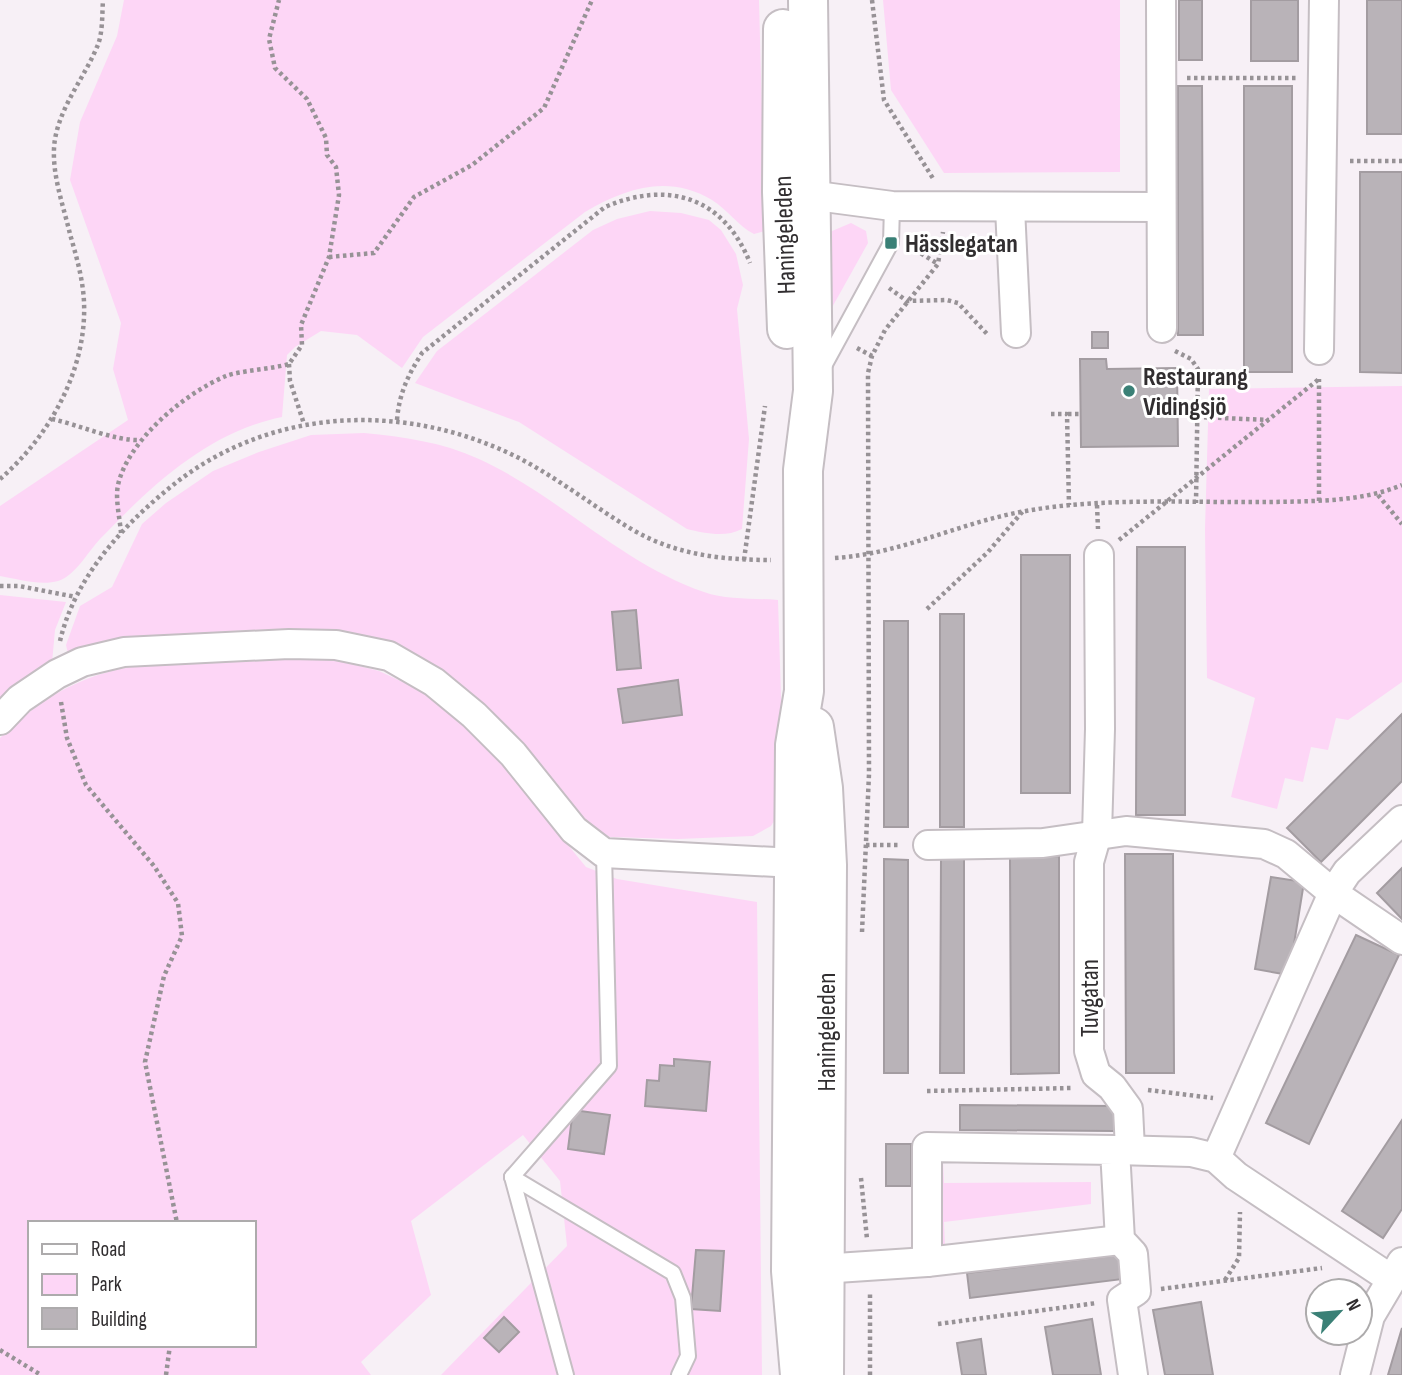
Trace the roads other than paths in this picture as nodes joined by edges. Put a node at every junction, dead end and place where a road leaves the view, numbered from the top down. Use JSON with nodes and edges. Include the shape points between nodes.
{"nodes":[{"id":1,"x":783,"y":0,"type":"edge"},
{"id":2,"x":808,"y":0,"type":"edge"},
{"id":3,"x":1161,"y":0,"type":"edge"},
{"id":4,"x":1324,"y":0,"type":"edge"},
{"id":5,"x":796,"y":193,"type":"junction"},
{"id":6,"x":892,"y":206,"type":"junction"},
{"id":7,"x":1161,"y":207,"type":"junction"},
{"id":8,"x":1010,"y":208,"type":"junction"},
{"id":9,"x":1162,"y":328,"type":"road end"},
{"id":10,"x":1005,"y":337,"type":"road end"},
{"id":11,"x":1319,"y":350,"type":"road end"},
{"id":12,"x":813,"y":391,"type":"junction"},
{"id":13,"x":803,"y":470,"type":"junction"},
{"id":14,"x":1099,"y":555,"type":"road end"},
{"id":15,"x":0,"y":720,"type":"edge"},
{"id":16,"x":1402,"y":820,"type":"edge"},
{"id":17,"x":1097,"y":834,"type":"junction"},
{"id":18,"x":928,"y":845,"type":"road end"},
{"id":19,"x":604,"y":853,"type":"junction"},
{"id":20,"x":811,"y":864,"type":"junction"},
{"id":21,"x":1334,"y":893,"type":"junction"},
{"id":22,"x":1402,"y":940,"type":"edge"},
{"id":23,"x":1122,"y":1150,"type":"junction"},
{"id":24,"x":1226,"y":1167,"type":"junction"},
{"id":25,"x":512,"y":1178,"type":"junction"},
{"id":26,"x":1120,"y":1240,"type":"junction"},
{"id":27,"x":927,"y":1262,"type":"junction"},
{"id":28,"x":809,"y":1270,"type":"junction"},
{"id":29,"x":1396,"y":1270,"type":"edge"},
{"id":30,"x":566,"y":1375,"type":"edge"},
{"id":31,"x":679,"y":1375,"type":"edge"},
{"id":32,"x":800,"y":1375,"type":"edge"},
{"id":33,"x":824,"y":1375,"type":"edge"},
{"id":34,"x":1133,"y":1375,"type":"edge"},
{"id":35,"x":1355,"y":1375,"type":"edge"}],
"edges":[{"from":1,"to":5,"type":"main road","name":"Haningeleden"},
{"from":2,"to":5,"type":"main road","name":"Haningeleden"},
{"from":3,"to":7,"type":"street"},
{"from":4,"to":11,"type":"street"},
{"from":5,"to":6,"type":"street"},
{"from":5,"to":12,"type":"main road","name":"Haningeleden"},
{"from":5,"to":13,"type":"main road","name":"Haningeleden","via":[[789,393]]},
{"from":6,"to":8,"type":"street"},
{"from":6,"to":12,"type":"lane","via":[[891,243]]},
{"from":7,"to":8,"type":"street"},
{"from":7,"to":9,"type":"street"},
{"from":8,"to":10,"type":"street"},
{"from":12,"to":13,"type":"main road","name":"Haningeleden"},
{"from":13,"to":20,"type":"main road","name":"Haningeleden","via":[[804,691],[817,739]]},
{"from":14,"to":17,"type":"street","name":"Tuvgatan"},
{"from":15,"to":19,"type":"street","via":[[20,699],[57,674],[82,662],[124,652],[289,644],[336,645],[389,656],[434,682],[474,715],[513,754],[574,830]]},
{"from":16,"to":21,"type":"street","via":[[1347,873]]},
{"from":17,"to":18,"type":"street","via":[[1043,844]]},
{"from":17,"to":21,"type":"street","via":[[1126,831],[1264,844],[1286,854]]},
{"from":17,"to":23,"type":"street","name":"Tuvgatan","via":[[1089,862],[1088,1051],[1096,1074],[1128,1109]]},
{"from":19,"to":20,"type":"street"},
{"from":19,"to":25,"type":"lane","via":[[608,1066]]},
{"from":20,"to":28,"type":"main road","name":"Haningeleden"},
{"from":21,"to":22,"type":"street"},
{"from":21,"to":24,"type":"street"},
{"from":23,"to":24,"type":"street","via":[[1191,1152]]},
{"from":23,"to":26,"type":"street","name":"Tuvgatan"},
{"from":23,"to":27,"type":"street","via":[[927,1147]]},
{"from":24,"to":29,"type":"street","via":[[1366,1262]]},
{"from":25,"to":30,"type":"lane"},
{"from":25,"to":31,"type":"lane","via":[[673,1273],[684,1298],[688,1356]]},
{"from":26,"to":27,"type":"street"},
{"from":26,"to":34,"type":"street","name":"Tuvgatan","via":[[1133,1254],[1129,1296]]},
{"from":27,"to":28,"type":"street"},
{"from":28,"to":32,"type":"main road","name":"Haningeleden"},
{"from":28,"to":33,"type":"main road","name":"Haningeleden"},
{"from":29,"to":35,"type":"street","via":[[1370,1316]]}]}
